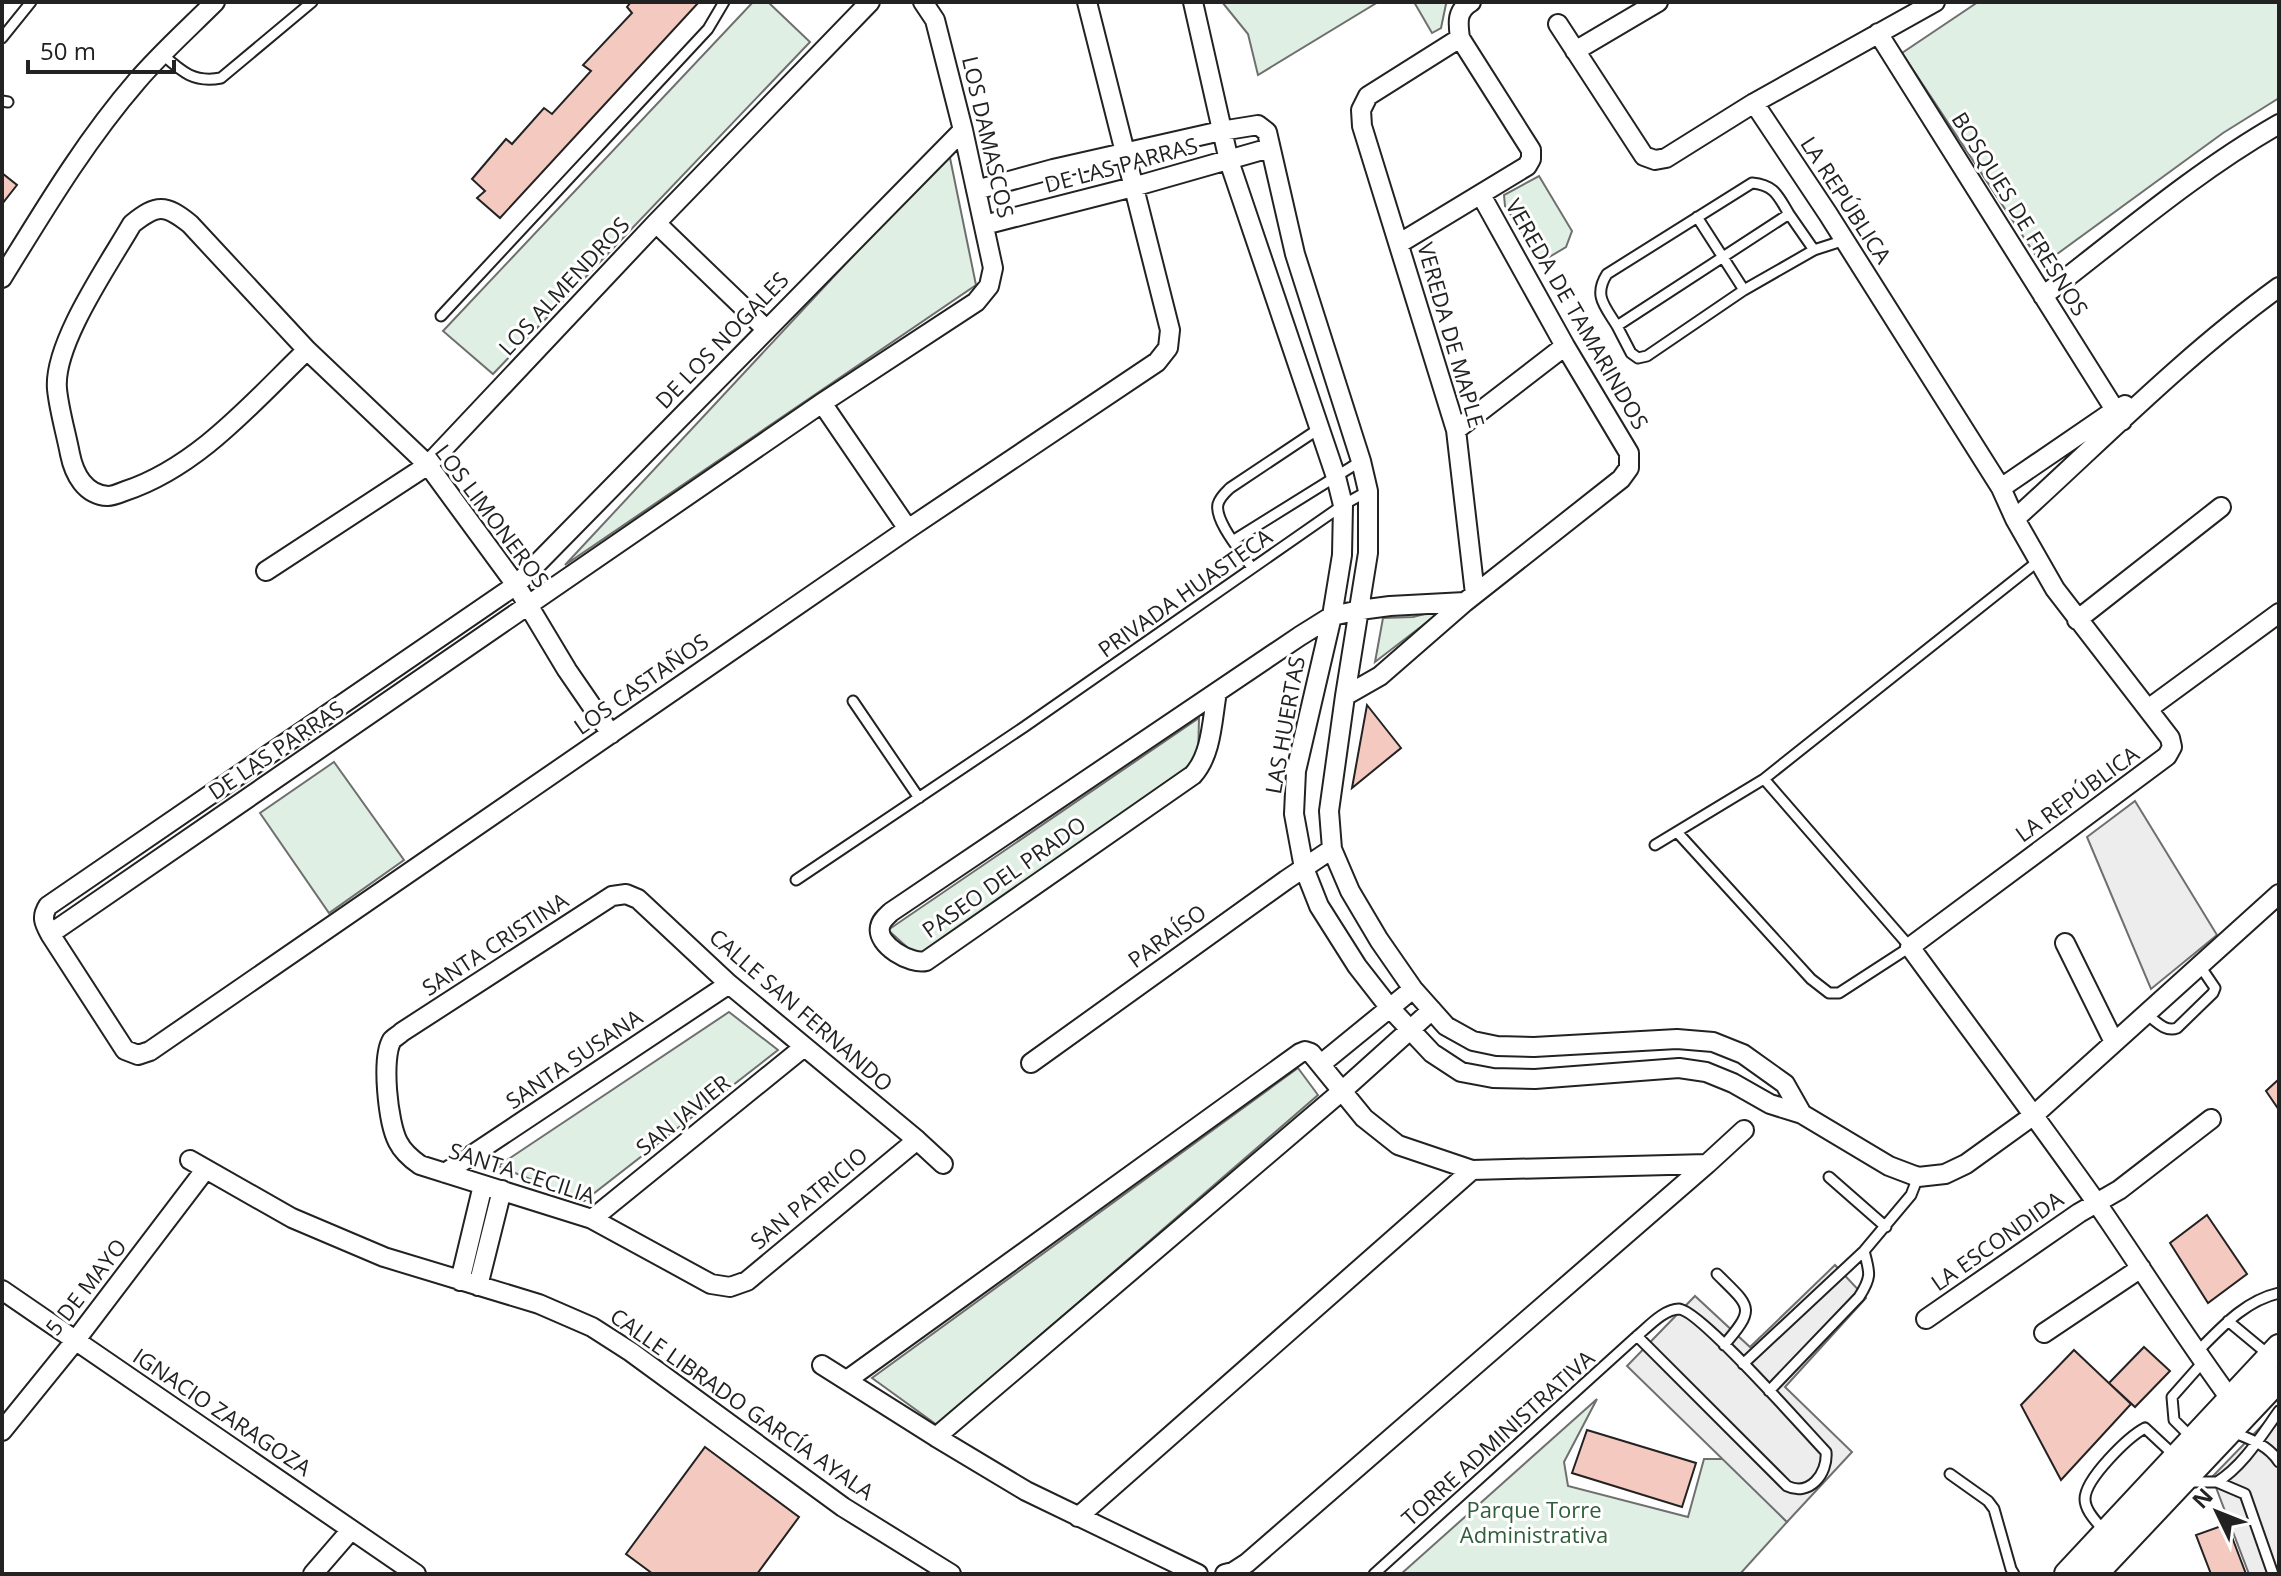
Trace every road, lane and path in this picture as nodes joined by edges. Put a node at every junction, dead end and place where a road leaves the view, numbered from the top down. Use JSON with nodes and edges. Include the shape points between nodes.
{"nodes":[{"id":1,"x":31,"y":2,"type":"edge"},
{"id":2,"x":215,"y":2,"type":"edge"},
{"id":3,"x":312,"y":2,"type":"edge"},
{"id":4,"x":724,"y":2,"type":"edge"},
{"id":5,"x":870,"y":2,"type":"edge"},
{"id":6,"x":923,"y":2,"type":"edge"},
{"id":7,"x":1087,"y":2,"type":"edge"},
{"id":8,"x":1193,"y":2,"type":"edge"},
{"id":9,"x":1471,"y":2,"type":"edge"},
{"id":10,"x":1658,"y":2,"type":"edge"},
{"id":11,"x":1935,"y":2,"type":"edge"},
{"id":12,"x":1558,"y":24,"type":"dead end"},
{"id":13,"x":1878,"y":33,"type":"junction"},
{"id":14,"x":2,"y":38,"type":"edge"},
{"id":15,"x":1460,"y":38,"type":"junction"},
{"id":16,"x":1575,"y":51,"type":"junction"},
{"id":17,"x":163,"y":55,"type":"junction"},
{"id":18,"x":1754,"y":103,"type":"junction"},
{"id":19,"x":2279,"y":124,"type":"edge"},
{"id":20,"x":1258,"y":125,"type":"joint"},
{"id":21,"x":963,"y":130,"type":"junction"},
{"id":22,"x":1221,"y":131,"type":"junction"},
{"id":23,"x":1270,"y":148,"type":"junction"},
{"id":24,"x":1124,"y":154,"type":"junction"},
{"id":25,"x":1229,"y":161,"type":"junction"},
{"id":26,"x":1133,"y":187,"type":"junction"},
{"id":27,"x":976,"y":190,"type":"junction"},
{"id":28,"x":1481,"y":195,"type":"junction"},
{"id":29,"x":1789,"y":214,"type":"junction"},
{"id":30,"x":1697,"y":217,"type":"junction"},
{"id":31,"x":656,"y":223,"type":"junction"},
{"id":32,"x":984,"y":225,"type":"junction"},
{"id":33,"x":1845,"y":240,"type":"junction"},
{"id":34,"x":1400,"y":243,"type":"junction"},
{"id":35,"x":1814,"y":250,"type":"junction"},
{"id":36,"x":1723,"y":258,"type":"junction"},
{"id":37,"x":2,"y":278,"type":"edge"},
{"id":38,"x":2279,"y":287,"type":"edge"},
{"id":39,"x":1744,"y":290,"type":"junction"},
{"id":40,"x":2043,"y":296,"type":"junction"},
{"id":41,"x":441,"y":316,"type":"dead end"},
{"id":42,"x":1617,"y":326,"type":"junction"},
{"id":43,"x":766,"y":329,"type":"junction"},
{"id":44,"x":1565,"y":346,"type":"junction"},
{"id":45,"x":307,"y":350,"type":"junction"},
{"id":46,"x":822,"y":403,"type":"junction"},
{"id":47,"x":2118,"y":415,"type":"junction"},
{"id":48,"x":1320,"y":428,"type":"junction"},
{"id":49,"x":1456,"y":430,"type":"junction"},
{"id":50,"x":1361,"y":461,"type":"junction"},
{"id":51,"x":428,"y":465,"type":"junction"},
{"id":52,"x":1336,"y":477,"type":"junction"},
{"id":53,"x":2001,"y":488,"type":"junction"},
{"id":54,"x":1368,"y":491,"type":"junction"},
{"id":55,"x":1343,"y":505,"type":"junction"},
{"id":56,"x":2221,"y":507,"type":"dead end"},
{"id":57,"x":2015,"y":519,"type":"junction"},
{"id":58,"x":908,"y":529,"type":"junction"},
{"id":59,"x":1234,"y":540,"type":"junction"},
{"id":60,"x":2037,"y":562,"type":"junction"},
{"id":61,"x":1252,"y":568,"type":"junction"},
{"id":62,"x":266,"y":571,"type":"dead end"},
{"id":63,"x":516,"y":585,"type":"junction"},
{"id":64,"x":1470,"y":598,"type":"junction"},
{"id":65,"x":529,"y":606,"type":"junction"},
{"id":66,"x":1360,"y":610,"type":"junction"},
{"id":67,"x":2279,"y":613,"type":"edge"},
{"id":68,"x":1332,"y":616,"type":"junction"},
{"id":69,"x":2077,"y":620,"type":"junction"},
{"id":70,"x":1217,"y":692,"type":"junction"},
{"id":71,"x":1345,"y":696,"type":"junction"},
{"id":72,"x":853,"y":701,"type":"dead end"},
{"id":73,"x":2148,"y":709,"type":"junction"},
{"id":74,"x":611,"y":734,"type":"junction"},
{"id":75,"x":1764,"y":779,"type":"junction"},
{"id":76,"x":919,"y":798,"type":"junction"},
{"id":77,"x":1677,"y":832,"type":"junction"},
{"id":78,"x":1655,"y":845,"type":"dead end"},
{"id":79,"x":1332,"y":849,"type":"junction"},
{"id":80,"x":1304,"y":868,"type":"junction"},
{"id":81,"x":796,"y":880,"type":"dead end"},
{"id":82,"x":626,"y":894,"type":"joint"},
{"id":83,"x":2279,"y":894,"type":"edge"},
{"id":84,"x":50,"y":934,"type":"junction"},
{"id":85,"x":2065,"y":943,"type":"dead end"},
{"id":86,"x":1910,"y":947,"type":"junction"},
{"id":87,"x":2199,"y":965,"type":"junction"},
{"id":88,"x":729,"y":984,"type":"junction"},
{"id":89,"x":1413,"y":989,"type":"junction"},
{"id":90,"x":1389,"y":1007,"type":"junction"},
{"id":91,"x":1432,"y":1010,"type":"junction"},
{"id":92,"x":2145,"y":1013,"type":"junction"},
{"id":93,"x":1410,"y":1030,"type":"junction"},
{"id":94,"x":392,"y":1041,"type":"joint"},
{"id":95,"x":2114,"y":1042,"type":"junction"},
{"id":96,"x":804,"y":1047,"type":"junction"},
{"id":97,"x":1031,"y":1063,"type":"dead end"},
{"id":98,"x":1321,"y":1064,"type":"junction"},
{"id":99,"x":1342,"y":1091,"type":"junction"},
{"id":100,"x":1802,"y":1114,"type":"junction"},
{"id":101,"x":2034,"y":1115,"type":"junction"},
{"id":102,"x":2211,"y":1119,"type":"dead end"},
{"id":103,"x":1744,"y":1130,"type":"dead end"},
{"id":104,"x":917,"y":1140,"type":"junction"},
{"id":105,"x":943,"y":1164,"type":"dead end"},
{"id":106,"x":1707,"y":1164,"type":"junction"},
{"id":107,"x":197,"y":1165,"type":"joint"},
{"id":108,"x":1472,"y":1170,"type":"junction"},
{"id":109,"x":445,"y":1173,"type":"junction"},
{"id":110,"x":1829,"y":1177,"type":"dead end"},
{"id":111,"x":1918,"y":1177,"type":"junction"},
{"id":112,"x":483,"y":1185,"type":"junction"},
{"id":113,"x":502,"y":1190,"type":"junction"},
{"id":114,"x":2096,"y":1203,"type":"junction"},
{"id":115,"x":592,"y":1219,"type":"junction"},
{"id":116,"x":1886,"y":1227,"type":"junction"},
{"id":117,"x":1864,"y":1251,"type":"junction"},
{"id":118,"x":2141,"y":1268,"type":"junction"},
{"id":119,"x":1717,"y":1274,"type":"dead end"},
{"id":120,"x":469,"y":1284,"type":"junction"},
{"id":121,"x":730,"y":1287,"type":"joint"},
{"id":122,"x":2,"y":1290,"type":"edge"},
{"id":123,"x":2279,"y":1293,"type":"edge"},
{"id":124,"x":1926,"y":1319,"type":"dead end"},
{"id":125,"x":2228,"y":1321,"type":"junction"},
{"id":126,"x":2044,"y":1333,"type":"dead end"},
{"id":127,"x":1637,"y":1336,"type":"junction"},
{"id":128,"x":75,"y":1341,"type":"junction"},
{"id":129,"x":1724,"y":1345,"type":"junction"},
{"id":130,"x":2200,"y":1357,"type":"junction"},
{"id":131,"x":2276,"y":1361,"type":"edge"},
{"id":132,"x":1743,"y":1364,"type":"junction"},
{"id":133,"x":822,"y":1365,"type":"dead end"},
{"id":134,"x":847,"y":1380,"type":"junction"},
{"id":135,"x":1769,"y":1391,"type":"junction"},
{"id":136,"x":2279,"y":1411,"type":"edge"},
{"id":137,"x":2239,"y":1413,"type":"junction"},
{"id":138,"x":2,"y":1431,"type":"edge"},
{"id":139,"x":936,"y":1437,"type":"junction"},
{"id":140,"x":2193,"y":1439,"type":"junction"},
{"id":141,"x":2256,"y":1441,"type":"junction"},
{"id":142,"x":2177,"y":1458,"type":"junction"},
{"id":143,"x":2279,"y":1462,"type":"edge"},
{"id":144,"x":1950,"y":1474,"type":"dead end"},
{"id":145,"x":2181,"y":1482,"type":"junction"},
{"id":146,"x":2217,"y":1482,"type":"junction"},
{"id":147,"x":1078,"y":1517,"type":"junction"},
{"id":148,"x":351,"y":1530,"type":"junction"},
{"id":149,"x":2105,"y":1533,"type":"junction"},
{"id":150,"x":1379,"y":1572,"type":"edge"},
{"id":151,"x":313,"y":1574,"type":"edge"},
{"id":152,"x":416,"y":1574,"type":"edge"},
{"id":153,"x":951,"y":1574,"type":"edge"},
{"id":154,"x":1198,"y":1574,"type":"edge"},
{"id":155,"x":1225,"y":1574,"type":"edge"},
{"id":156,"x":2014,"y":1574,"type":"edge"},
{"id":157,"x":2067,"y":1574,"type":"edge"},
{"id":158,"x":2095,"y":1574,"type":"edge"},
{"id":159,"x":2273,"y":1574,"type":"edge"}],
"edges":[{"from":1,"to":14,"type":"lane"},
{"from":2,"to":17,"type":"street"},
{"from":3,"to":17,"type":"lane","via":[[221,78],[204,81]]},
{"from":4,"to":41,"type":"lane","via":[[708,29]]},
{"from":5,"to":31,"type":"street","name":"LOS ALMENDROS"},
{"from":6,"to":21,"type":"street","name":"LOS DAMASCOS","via":[[935,20]]},
{"from":7,"to":24,"type":"street"},
{"from":8,"to":22,"type":"street","name":"LAS HUERTAS"},
{"from":9,"to":15,"type":"street","via":[[1457,20]]},
{"from":10,"to":16,"type":"street"},
{"from":11,"to":13,"type":"street"},
{"from":12,"to":16,"type":"street"},
{"from":13,"to":18,"type":"street"},
{"from":13,"to":40,"type":"street","name":"BOSQUES DE FRESNOS"},
{"from":15,"to":28,"type":"street","name":"VEREDA DE TAMARINDOS","via":[[1531,150],[1527,166]]},
{"from":15,"to":34,"type":"street","name":"VEREDA DE MAPLE","via":[[1368,96],[1361,110]]},
{"from":16,"to":18,"type":"street","via":[[1644,156],[1655,160]]},
{"from":17,"to":37,"type":"street","via":[[92,139]]},
{"from":18,"to":33,"type":"street","name":"LA REPÚBLICA"},
{"from":19,"to":40,"type":"street","via":[[2144,217]]},
{"from":20,"to":22,"type":"street","name":"DE LAS PARRAS"},
{"from":20,"to":23,"type":"street","name":"LAS HUERTAS","via":[[1267,132]]},
{"from":21,"to":27,"type":"street","name":"LOS DAMASCOS"},
{"from":21,"to":43,"type":"street","name":"DE LOS NOGALES"},
{"from":22,"to":24,"type":"street","name":"DE LAS PARRAS"},
{"from":22,"to":25,"type":"street","name":"LAS HUERTAS"},
{"from":23,"to":25,"type":"street","name":"DE LAS PARRAS"},
{"from":23,"to":50,"type":"street","name":"LAS HUERTAS","via":[[1295,254]]},
{"from":24,"to":26,"type":"street"},
{"from":24,"to":27,"type":"street","name":"DE LAS PARRAS"},
{"from":25,"to":26,"type":"street","name":"DE LAS PARRAS"},
{"from":25,"to":48,"type":"street","name":"LAS HUERTAS"},
{"from":26,"to":32,"type":"street","name":"DE LAS PARRAS"},
{"from":26,"to":58,"type":"street","name":"LOS CASTAÑOS","via":[[1170,330],[1168,348],[1157,362]]},
{"from":27,"to":32,"type":"street","name":"LOS DAMASCOS"},
{"from":28,"to":34,"type":"street"},
{"from":28,"to":44,"type":"street","name":"VEREDA DE TAMARINDOS"},
{"from":29,"to":30,"type":"lane","via":[[1776,192],[1752,183]]},
{"from":29,"to":35,"type":"lane"},
{"from":29,"to":36,"type":"lane"},
{"from":30,"to":36,"type":"lane"},
{"from":30,"to":42,"type":"lane","via":[[1607,274],[1599,296]]},
{"from":31,"to":43,"type":"street"},
{"from":31,"to":51,"type":"street","name":"LOS ALMENDROS"},
{"from":32,"to":46,"type":"street","name":"LOS DAMASCOS","via":[[993,268],[989,286],[976,302]]},
{"from":33,"to":35,"type":"lane"},
{"from":33,"to":53,"type":"street","name":"LA REPÚBLICA"},
{"from":34,"to":49,"type":"street","name":"VEREDA DE MAPLE"},
{"from":35,"to":39,"type":"lane"},
{"from":36,"to":39,"type":"lane"},
{"from":36,"to":42,"type":"lane"},
{"from":38,"to":47,"type":"street"},
{"from":39,"to":42,"type":"lane","via":[[1647,356],[1631,353]]},
{"from":40,"to":47,"type":"street","name":"BOSQUES DE FRESNOS"},
{"from":43,"to":63,"type":"street","name":"DE LOS NOGALES"},
{"from":44,"to":49,"type":"street"},
{"from":44,"to":64,"type":"street","name":"VEREDA DE TAMARINDOS","via":[[1629,453],[1629,468]]},
{"from":45,"to":45,"type":"street","name":"LOS LIMONEROS","via":[[190,224],[159,207],[147,212],[132,224],[59,360],[57,387],[80,481],[92,492],[110,496],[145,484],[197,452]]},
{"from":45,"to":51,"type":"street","name":"LOS LIMONEROS"},
{"from":46,"to":58,"type":"street"},
{"from":46,"to":65,"type":"street"},
{"from":47,"to":53,"type":"street"},
{"from":47,"to":57,"type":"street"},
{"from":48,"to":52,"type":"street","name":"LAS HUERTAS"},
{"from":48,"to":59,"type":"lane","via":[[1221,497],[1219,519]]},
{"from":49,"to":64,"type":"street","name":"VEREDA DE MAPLE"},
{"from":50,"to":52,"type":"lane"},
{"from":50,"to":54,"type":"street","name":"LAS HUERTAS"},
{"from":51,"to":62,"type":"street","name":"LOS ALMENDROS"},
{"from":51,"to":63,"type":"street","name":"LOS LIMONEROS"},
{"from":52,"to":55,"type":"street","name":"LAS HUERTAS"},
{"from":52,"to":59,"type":"lane"},
{"from":53,"to":57,"type":"street","name":"LA REPÚBLICA"},
{"from":54,"to":55,"type":"lane","name":"PRIVADA HUASTECA"},
{"from":54,"to":66,"type":"street","name":"LAS HUERTAS","via":[[1368,553]]},
{"from":55,"to":61,"type":"lane","name":"PRIVADA HUASTECA"},
{"from":55,"to":68,"type":"street","name":"LAS HUERTAS"},
{"from":56,"to":69,"type":"street"},
{"from":57,"to":60,"type":"street","name":"LA REPÚBLICA"},
{"from":58,"to":74,"type":"street","name":"LOS CASTAÑOS"},
{"from":59,"to":61,"type":"lane"},
{"from":60,"to":69,"type":"street","name":"LA REPÚBLICA"},
{"from":60,"to":75,"type":"lane"},
{"from":61,"to":76,"type":"lane","name":"PRIVADA HUASTECA"},
{"from":63,"to":65,"type":"street","name":"LOS LIMONEROS"},
{"from":63,"to":84,"type":"street","name":"DE LAS PARRAS","via":[[48,906],[43,922]]},
{"from":64,"to":66,"type":"street","name":"PASEO DEL PRADO"},
{"from":64,"to":71,"type":"street","via":[[1380,676]]},
{"from":65,"to":74,"type":"street","name":"LOS LIMONEROS"},
{"from":65,"to":84,"type":"street","name":"DE LAS PARRAS"},
{"from":66,"to":68,"type":"street","name":"PASEO DEL PRADO"},
{"from":66,"to":71,"type":"street","name":"LAS HUERTAS"},
{"from":67,"to":73,"type":"street"},
{"from":68,"to":70,"type":"street","name":"PASEO DEL PRADO"},
{"from":68,"to":80,"type":"street","name":"LAS HUERTAS","via":[[1296,771],[1294,814]]},
{"from":69,"to":73,"type":"street","name":"LA REPÚBLICA"},
{"from":70,"to":70,"type":"street","name":"PASEO DEL PRADO","via":[[891,912],[879,928],[885,943],[910,960],[926,961],[1193,775],[1206,755]]},
{"from":71,"to":79,"type":"street","name":"LAS HUERTAS","via":[[1329,811]]},
{"from":72,"to":76,"type":"lane"},
{"from":73,"to":86,"type":"street","name":"LA REPÚBLICA","via":[[2170,738],[2167,756]]},
{"from":74,"to":84,"type":"street","name":"LOS CASTAÑOS","via":[[150,1051],[138,1055],[125,1050]]},
{"from":75,"to":77,"type":"lane"},
{"from":75,"to":86,"type":"lane"},
{"from":76,"to":81,"type":"lane","name":"PRIVADA HUASTECA"},
{"from":77,"to":78,"type":"lane"},
{"from":77,"to":86,"type":"lane","via":[[1829,993],[1839,993]]},
{"from":79,"to":80,"type":"street","name":"PARAÍSO"},
{"from":79,"to":89,"type":"street","name":"LAS HUERTAS","via":[[1350,891]]},
{"from":80,"to":90,"type":"street","name":"LAS HUERTAS","via":[[1319,906]]},
{"from":80,"to":97,"type":"street","name":"PARAÍSO"},
{"from":82,"to":88,"type":"street","name":"CALLE SAN FERNANDO","via":[[638,899]]},
{"from":82,"to":94,"type":"street","name":"SANTA CRISTINA","via":[[612,896]]},
{"from":83,"to":87,"type":"street"},
{"from":85,"to":95,"type":"street"},
{"from":86,"to":101,"type":"street"},
{"from":87,"to":92,"type":"street"},
{"from":87,"to":92,"type":"lane","via":[[2215,988],[2177,1028],[2167,1029]]},
{"from":88,"to":96,"type":"street","name":"CALLE SAN FERNANDO"},
{"from":88,"to":109,"type":"street","name":"SANTA SUSANA"},
{"from":89,"to":90,"type":"street"},
{"from":89,"to":91,"type":"street","name":"LAS HUERTAS"},
{"from":90,"to":93,"type":"street","name":"LAS HUERTAS"},
{"from":90,"to":98,"type":"street"},
{"from":91,"to":93,"type":"street"},
{"from":91,"to":100,"type":"street","name":"LAS HUERTAS","via":[[1446,1026],[1473,1041],[1497,1046],[1713,1042],[1743,1054],[1785,1084]]},
{"from":92,"to":95,"type":"street"},
{"from":93,"to":99,"type":"street"},
{"from":93,"to":100,"type":"street","name":"LAS HUERTAS","via":[[1461,1072],[1535,1079],[1679,1068],[1706,1072]]},
{"from":94,"to":109,"type":"street","name":"SANTA CECILIA","via":[[386,1075],[397,1140],[420,1165]]},
{"from":95,"to":101,"type":"street"},
{"from":96,"to":104,"type":"street","name":"CALLE SAN FERNANDO"},
{"from":96,"to":115,"type":"street","name":"SAN JAVIER"},
{"from":98,"to":99,"type":"street"},
{"from":98,"to":134,"type":"street","via":[[1311,1053],[1300,1053]]},
{"from":99,"to":108,"type":"street","via":[[1364,1118],[1398,1145]]},
{"from":99,"to":139,"type":"street"},
{"from":100,"to":111,"type":"street","name":"LAS HUERTAS","via":[[1889,1166]]},
{"from":101,"to":111,"type":"street","via":[[1966,1164],[1945,1174]]},
{"from":101,"to":114,"type":"street"},
{"from":102,"to":114,"type":"street","name":"LA ESCONDIDA"},
{"from":103,"to":106,"type":"street"},
{"from":104,"to":105,"type":"street","name":"CALLE SAN FERNANDO"},
{"from":104,"to":121,"type":"street","name":"SAN PATRICIO","via":[[747,1281]]},
{"from":106,"to":108,"type":"street"},
{"from":106,"to":155,"type":"street","via":[[1247,1563]]},
{"from":107,"to":120,"type":"street","name":"CALLE LIBRADO GARCÍA AYALA","via":[[292,1218],[384,1257]]},
{"from":107,"to":128,"type":"street","name":"5 DE MAYO"},
{"from":108,"to":147,"type":"street"},
{"from":109,"to":112,"type":"street","name":"SANTA CECILIA"},
{"from":110,"to":116,"type":"lane"},
{"from":111,"to":116,"type":"lane"},
{"from":112,"to":113,"type":"street","name":"SANTA CECILIA"},
{"from":112,"to":120,"type":"street"},
{"from":113,"to":115,"type":"street","name":"SANTA CECILIA"},
{"from":113,"to":120,"type":"street"},
{"from":114,"to":118,"type":"street"},
{"from":114,"to":124,"type":"street","name":"LA ESCONDIDA"},
{"from":115,"to":121,"type":"street","name":"SANTA CECILIA","via":[[711,1284]]},
{"from":116,"to":117,"type":"lane"},
{"from":117,"to":132,"type":"lane"},
{"from":117,"to":135,"type":"lane","via":[[1868,1284]]},
{"from":118,"to":126,"type":"street"},
{"from":118,"to":130,"type":"street"},
{"from":119,"to":129,"type":"lane","via":[[1747,1310],[1744,1322]]},
{"from":120,"to":153,"type":"street","name":"CALLE LIBRADO GARCÍA AYALA","via":[[539,1304],[592,1327],[843,1507]]},
{"from":122,"to":128,"type":"street","name":"IGNACIO ZARAGOZA"},
{"from":123,"to":125,"type":"lane","via":[[2254,1301]]},
{"from":125,"to":130,"type":"lane"},
{"from":125,"to":131,"type":"lane"},
{"from":127,"to":129,"type":"lane","name":"TORRE ADMINISTRATIVA","via":[[1678,1309]]},
{"from":127,"to":135,"type":"lane","name":"TORRE ADMINISTRATIVA","via":[[1787,1486],[1806,1489],[1823,1473],[1826,1452]]},
{"from":127,"to":150,"type":"lane","name":"TORRE ADMINISTRATIVA"},
{"from":128,"to":138,"type":"street","name":"5 DE MAYO"},
{"from":128,"to":148,"type":"street","name":"IGNACIO ZARAGOZA"},
{"from":129,"to":132,"type":"lane","name":"TORRE ADMINISTRATIVA"},
{"from":130,"to":137,"type":"street"},
{"from":130,"to":140,"type":"lane","via":[[2172,1397],[2174,1420]]},
{"from":131,"to":137,"type":"main road"},
{"from":132,"to":135,"type":"lane","name":"TORRE ADMINISTRATIVA"},
{"from":133,"to":134,"type":"street"},
{"from":134,"to":139,"type":"street"},
{"from":136,"to":137,"type":"lane"},
{"from":136,"to":141,"type":"lane"},
{"from":137,"to":140,"type":"main road"},
{"from":137,"to":141,"type":"lane"},
{"from":137,"to":145,"type":"main road"},
{"from":139,"to":147,"type":"street"},
{"from":140,"to":142,"type":"main road"},
{"from":141,"to":143,"type":"lane"},
{"from":141,"to":146,"type":"lane"},
{"from":142,"to":149,"type":"main road"},
{"from":142,"to":149,"type":"lane","via":[[2145,1428],[2134,1434],[2086,1488],[2085,1503]]},
{"from":144,"to":156,"type":"lane","via":[[1994,1509]]},
{"from":145,"to":146,"type":"lane"},
{"from":145,"to":158,"type":"main road"},
{"from":146,"to":159,"type":"lane","via":[[2248,1499]]},
{"from":147,"to":154,"type":"street"},
{"from":148,"to":151,"type":"street"},
{"from":148,"to":152,"type":"street","name":"IGNACIO ZARAGOZA"},
{"from":149,"to":157,"type":"main road"}]}
